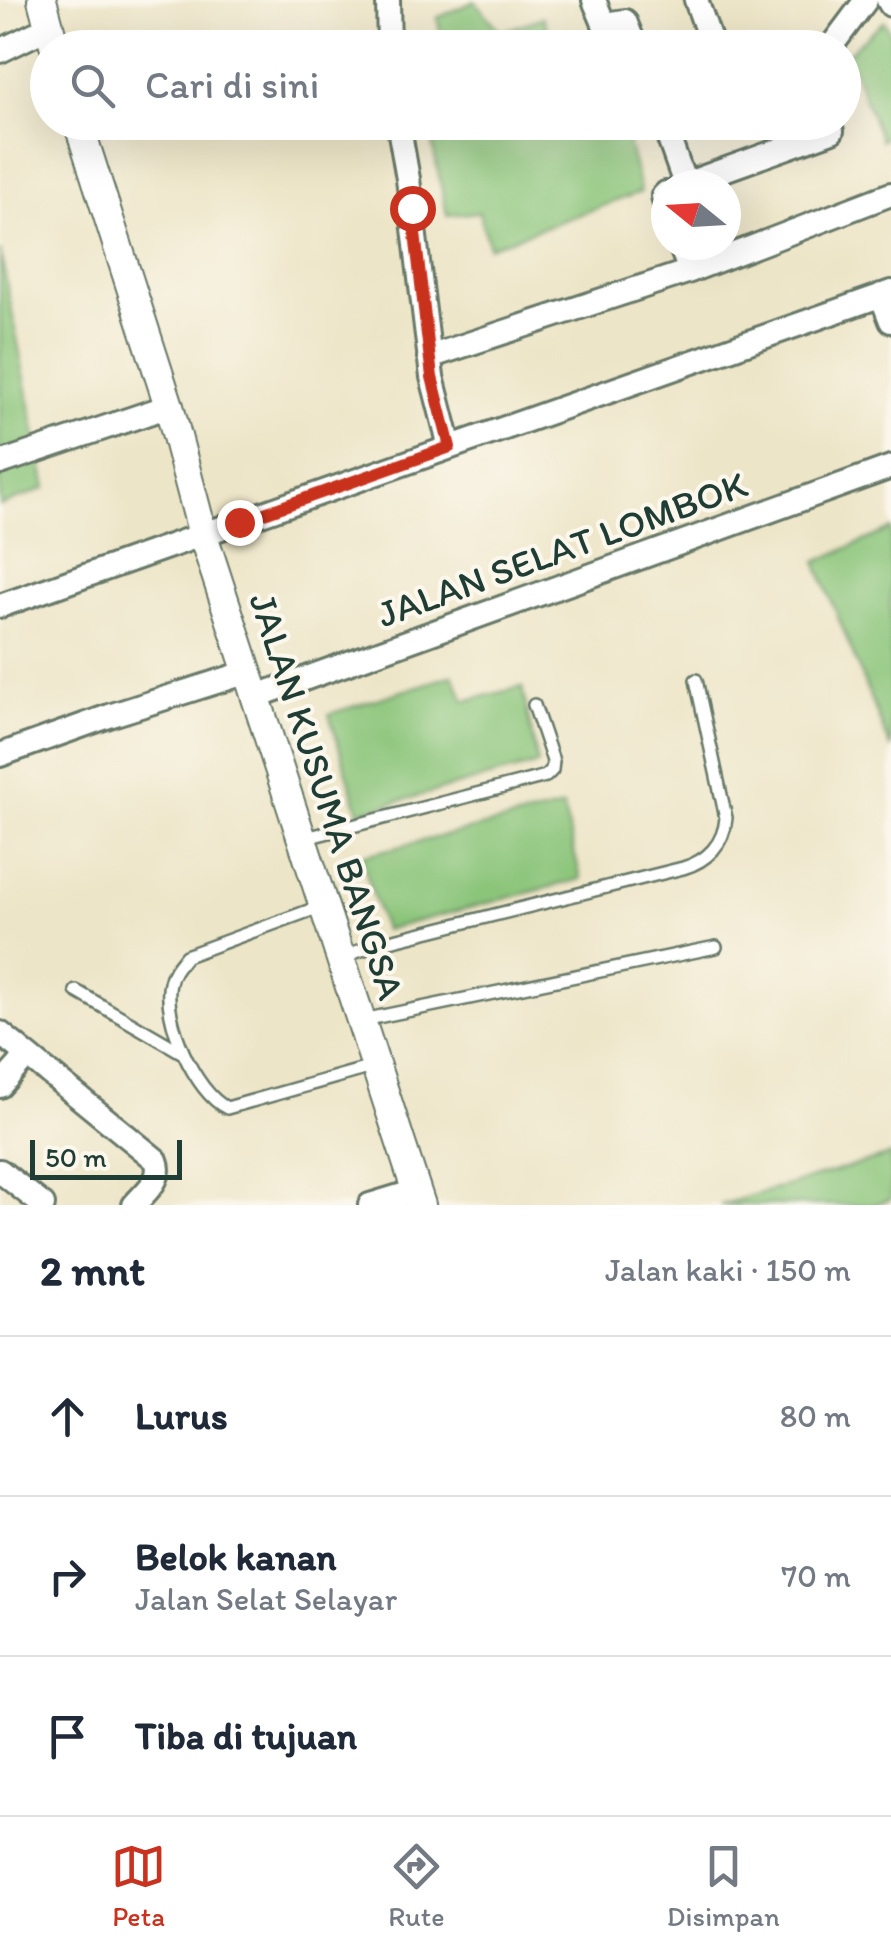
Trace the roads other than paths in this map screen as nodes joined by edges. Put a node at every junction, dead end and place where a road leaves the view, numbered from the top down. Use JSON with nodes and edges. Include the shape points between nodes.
{"nodes":[{"id":1,"x":388,"y":0,"type":"edge"},
{"id":2,"x":594,"y":0,"type":"edge"},
{"id":3,"x":696,"y":0,"type":"edge"},
{"id":4,"x":866,"y":0,"type":"edge"},
{"id":5,"x":388,"y":30,"type":"edge"},
{"id":6,"x":629,"y":30,"type":"edge"},
{"id":7,"x":707,"y":30,"type":"edge"},
{"id":8,"x":844,"y":30,"type":"edge"},
{"id":9,"x":30,"y":35,"type":"edge"},
{"id":10,"x":0,"y":51,"type":"edge"},
{"id":11,"x":84,"y":140,"type":"edge"},
{"id":12,"x":401,"y":140,"type":"edge"},
{"id":13,"x":669,"y":140,"type":"edge"},
{"id":14,"x":807,"y":140,"type":"edge"},
{"id":15,"x":679,"y":170,"type":"edge"},
{"id":16,"x":723,"y":170,"type":"edge"},
{"id":17,"x":891,"y":194,"type":"edge"},
{"id":18,"x":686,"y":260,"type":"edge"},
{"id":19,"x":690,"y":271,"type":"junction"},
{"id":20,"x":886,"y":294,"type":"edge"},
{"id":21,"x":891,"y":321,"type":"edge"},
{"id":22,"x":429,"y":357,"type":"junction"},
{"id":23,"x":169,"y":406,"type":"junction"},
{"id":24,"x":450,"y":447,"type":"junction"},
{"id":25,"x":0,"y":463,"type":"edge"},
{"id":26,"x":891,"y":467,"type":"edge"},
{"id":27,"x":204,"y":535,"type":"junction"},
{"id":28,"x":0,"y":606,"type":"edge"},
{"id":29,"x":696,"y":680,"type":"dead end"},
{"id":30,"x":252,"y":684,"type":"junction"},
{"id":31,"x":534,"y":705,"type":"dead end"},
{"id":32,"x":0,"y":755,"type":"edge"},
{"id":33,"x":302,"y":839,"type":"junction"},
{"id":34,"x":322,"y":906,"type":"junction"},
{"id":35,"x":716,"y":947,"type":"dead end"},
{"id":36,"x":341,"y":958,"type":"junction"},
{"id":37,"x":76,"y":991,"type":"dead end"},
{"id":38,"x":359,"y":1021,"type":"junction"},
{"id":39,"x":0,"y":1033,"type":"edge"},
{"id":40,"x":183,"y":1053,"type":"junction"},
{"id":41,"x":27,"y":1056,"type":"junction"},
{"id":42,"x":376,"y":1066,"type":"junction"},
{"id":43,"x":0,"y":1086,"type":"edge"},
{"id":44,"x":0,"y":1170,"type":"edge"},
{"id":45,"x":419,"y":1198,"type":"edge"},
{"id":46,"x":43,"y":1205,"type":"edge"},
{"id":47,"x":134,"y":1205,"type":"edge"},
{"id":48,"x":370,"y":1205,"type":"edge"}],
"edges":[{"from":1,"to":5,"type":"street"},
{"from":2,"to":6,"type":"street","via":[[604,24],[626,21]]},
{"from":3,"to":7,"type":"street"},
{"from":4,"to":8,"type":"street"},
{"from":9,"to":10,"type":"street"},
{"from":11,"to":23,"type":"street","name":"JALAN KUSUMA BANGSA"},
{"from":12,"to":22,"type":"street"},
{"from":13,"to":15,"type":"street"},
{"from":14,"to":16,"type":"street"},
{"from":17,"to":19,"type":"street"},
{"from":18,"to":19,"type":"street"},
{"from":19,"to":22,"type":"street"},
{"from":20,"to":21,"type":"street"},
{"from":20,"to":24,"type":"street"},
{"from":22,"to":24,"type":"street"},
{"from":23,"to":25,"type":"street"},
{"from":23,"to":27,"type":"street","name":"JALAN KUSUMA BANGSA"},
{"from":24,"to":27,"type":"street"},
{"from":26,"to":30,"type":"street","name":"JALAN SELAT LOMBOK"},
{"from":27,"to":28,"type":"street"},
{"from":27,"to":30,"type":"street","name":"JALAN KUSUMA BANGSA"},
{"from":29,"to":36,"type":"lane","via":[[726,818],[724,836],[704,858]]},
{"from":30,"to":32,"type":"street","name":"JALAN SELAT LOMBOK"},
{"from":30,"to":33,"type":"street","name":"JALAN KUSUMA BANGSA"},
{"from":31,"to":33,"type":"lane","via":[[553,761],[546,776]]},
{"from":33,"to":34,"type":"street","name":"JALAN KUSUMA BANGSA"},
{"from":34,"to":36,"type":"street","name":"JALAN KUSUMA BANGSA"},
{"from":34,"to":40,"type":"lane","via":[[186,956],[168,989]]},
{"from":35,"to":38,"type":"lane"},
{"from":36,"to":38,"type":"street","name":"JALAN KUSUMA BANGSA"},
{"from":37,"to":40,"type":"lane"},
{"from":38,"to":42,"type":"street","name":"JALAN KUSUMA BANGSA"},
{"from":39,"to":41,"type":"street"},
{"from":40,"to":42,"type":"lane","via":[[208,1098],[227,1108]]},
{"from":41,"to":43,"type":"street"},
{"from":41,"to":47,"type":"street","via":[[156,1160],[156,1180]]},
{"from":42,"to":45,"type":"street","name":"JALAN KUSUMA BANGSA"},
{"from":44,"to":46,"type":"street"},
{"from":45,"to":48,"type":"street"}]}
